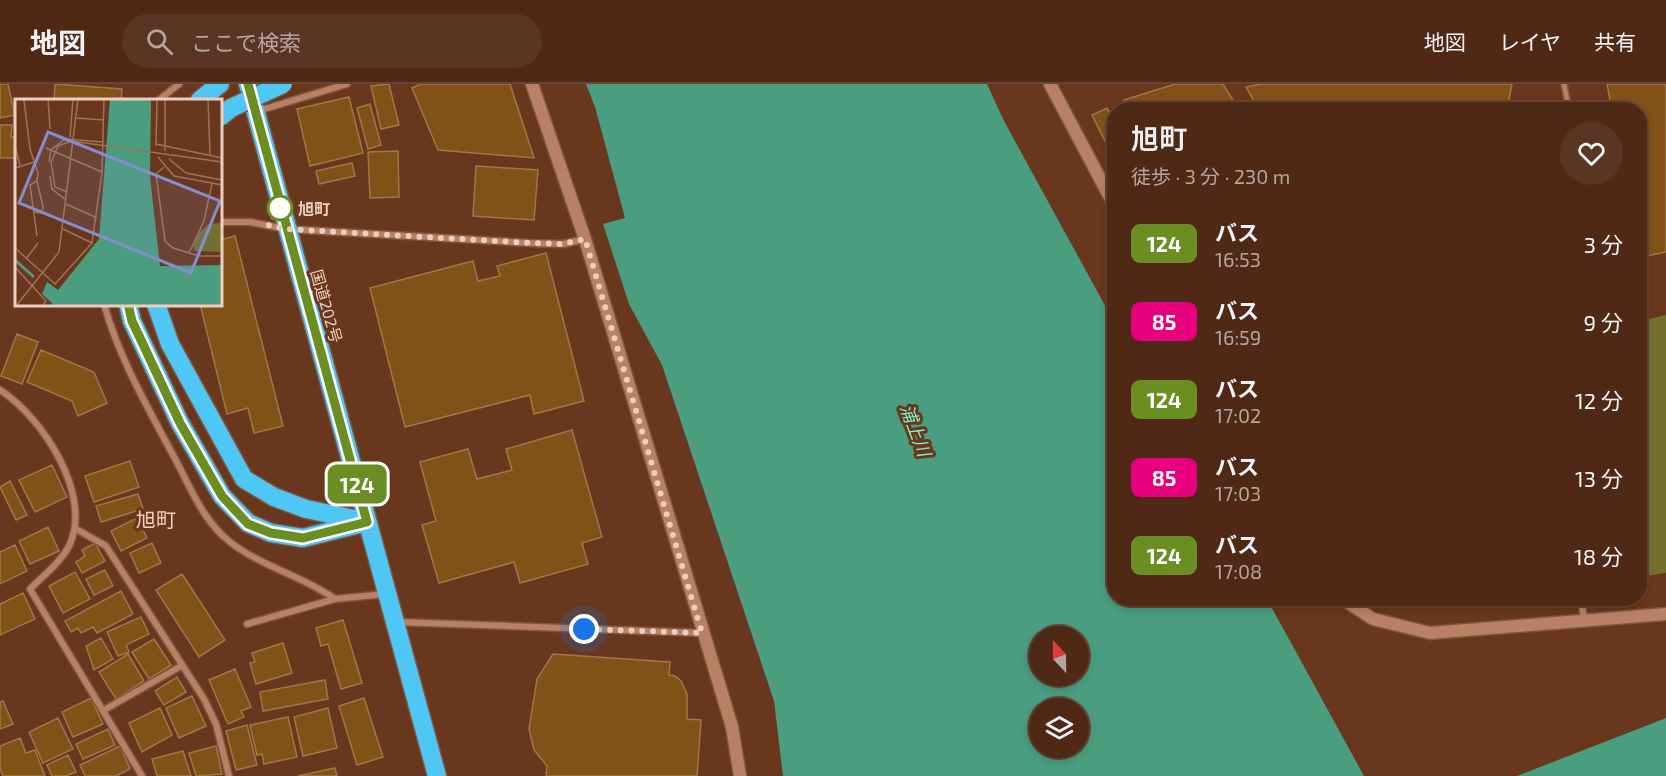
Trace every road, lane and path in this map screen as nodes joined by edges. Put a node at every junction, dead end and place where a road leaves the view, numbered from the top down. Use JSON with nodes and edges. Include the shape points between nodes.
{"nodes":[{"id":1,"x":179,"y":84,"type":"edge"},
{"id":2,"x":220,"y":84,"type":"edge"},
{"id":3,"x":248,"y":84,"type":"edge"},
{"id":4,"x":283,"y":84,"type":"edge"},
{"id":5,"x":347,"y":84,"type":"edge"},
{"id":6,"x":532,"y":84,"type":"edge"},
{"id":7,"x":1050,"y":84,"type":"edge"},
{"id":8,"x":1564,"y":84,"type":"edge"},
{"id":9,"x":160,"y":99,"type":"edge"},
{"id":10,"x":201,"y":99,"type":"edge"},
{"id":11,"x":1567,"y":102,"type":"edge"},
{"id":12,"x":255,"y":112,"type":"junction"},
{"id":13,"x":222,"y":115,"type":"edge"},
{"id":14,"x":1107,"y":192,"type":"edge"},
{"id":15,"x":222,"y":222,"type":"edge"},
{"id":16,"x":286,"y":229,"type":"junction"},
{"id":17,"x":585,"y":239,"type":"junction"},
{"id":18,"x":105,"y":306,"type":"edge"},
{"id":19,"x":128,"y":306,"type":"edge"},
{"id":20,"x":157,"y":306,"type":"edge"},
{"id":21,"x":0,"y":390,"type":"edge"},
{"id":22,"x":367,"y":522,"type":"junction"},
{"id":23,"x":76,"y":529,"type":"junction"},
{"id":24,"x":386,"y":594,"type":"junction"},
{"id":25,"x":335,"y":599,"type":"junction"},
{"id":26,"x":1353,"y":606,"type":"edge"},
{"id":27,"x":1582,"y":606,"type":"edge"},
{"id":28,"x":1666,"y":614,"type":"edge"},
{"id":29,"x":1584,"y":621,"type":"junction"},
{"id":30,"x":394,"y":622,"type":"junction"},
{"id":31,"x":247,"y":624,"type":"dead end"},
{"id":32,"x":702,"y":633,"type":"junction"},
{"id":33,"x":181,"y":666,"type":"junction"},
{"id":34,"x":104,"y":710,"type":"junction"},
{"id":35,"x":142,"y":776,"type":"edge"},
{"id":36,"x":229,"y":776,"type":"edge"},
{"id":37,"x":437,"y":776,"type":"edge"},
{"id":38,"x":740,"y":776,"type":"edge"}],
"edges":[{"from":1,"to":9,"type":"street"},
{"from":2,"to":10,"type":"highway"},
{"from":3,"to":12,"type":"highway","name":"国道202号"},
{"from":4,"to":13,"type":"highway","bridge":true},
{"from":5,"to":12,"type":"street"},
{"from":6,"to":17,"type":"street"},
{"from":7,"to":14,"type":"street"},
{"from":8,"to":11,"type":"lane"},
{"from":12,"to":16,"type":"highway","name":"国道202号"},
{"from":15,"to":16,"type":"street","via":[[250,222]]},
{"from":16,"to":17,"type":"street","via":[[530,243],[563,244]]},
{"from":16,"to":22,"type":"highway","name":"国道202号"},
{"from":17,"to":32,"type":"street"},
{"from":18,"to":25,"type":"street","via":[[142,398],[197,504],[211,523],[253,557]]},
{"from":19,"to":22,"type":"highway","via":[[180,423],[222,496],[248,524],[271,533],[303,538]]},
{"from":20,"to":22,"type":"highway","via":[[170,345],[244,479],[274,497],[306,509]]},
{"from":21,"to":23,"type":"street","via":[[18,402],[61,461],[71,485]]},
{"from":22,"to":24,"type":"highway","name":"国道202号"},
{"from":23,"to":33,"type":"street","via":[[106,546]]},
{"from":23,"to":34,"type":"street","via":[[69,547],[30,589]]},
{"from":24,"to":25,"type":"street"},
{"from":24,"to":30,"type":"highway","name":"国道202号"},
{"from":25,"to":31,"type":"street"},
{"from":26,"to":29,"type":"street","via":[[1373,619],[1430,633]]},
{"from":27,"to":29,"type":"street"},
{"from":28,"to":29,"type":"street"},
{"from":30,"to":32,"type":"street"},
{"from":30,"to":37,"type":"highway","name":"国道202号"},
{"from":32,"to":38,"type":"street","via":[[732,727]]},
{"from":33,"to":34,"type":"street"},
{"from":33,"to":36,"type":"street","via":[[212,715]]},
{"from":34,"to":35,"type":"street"}]}
